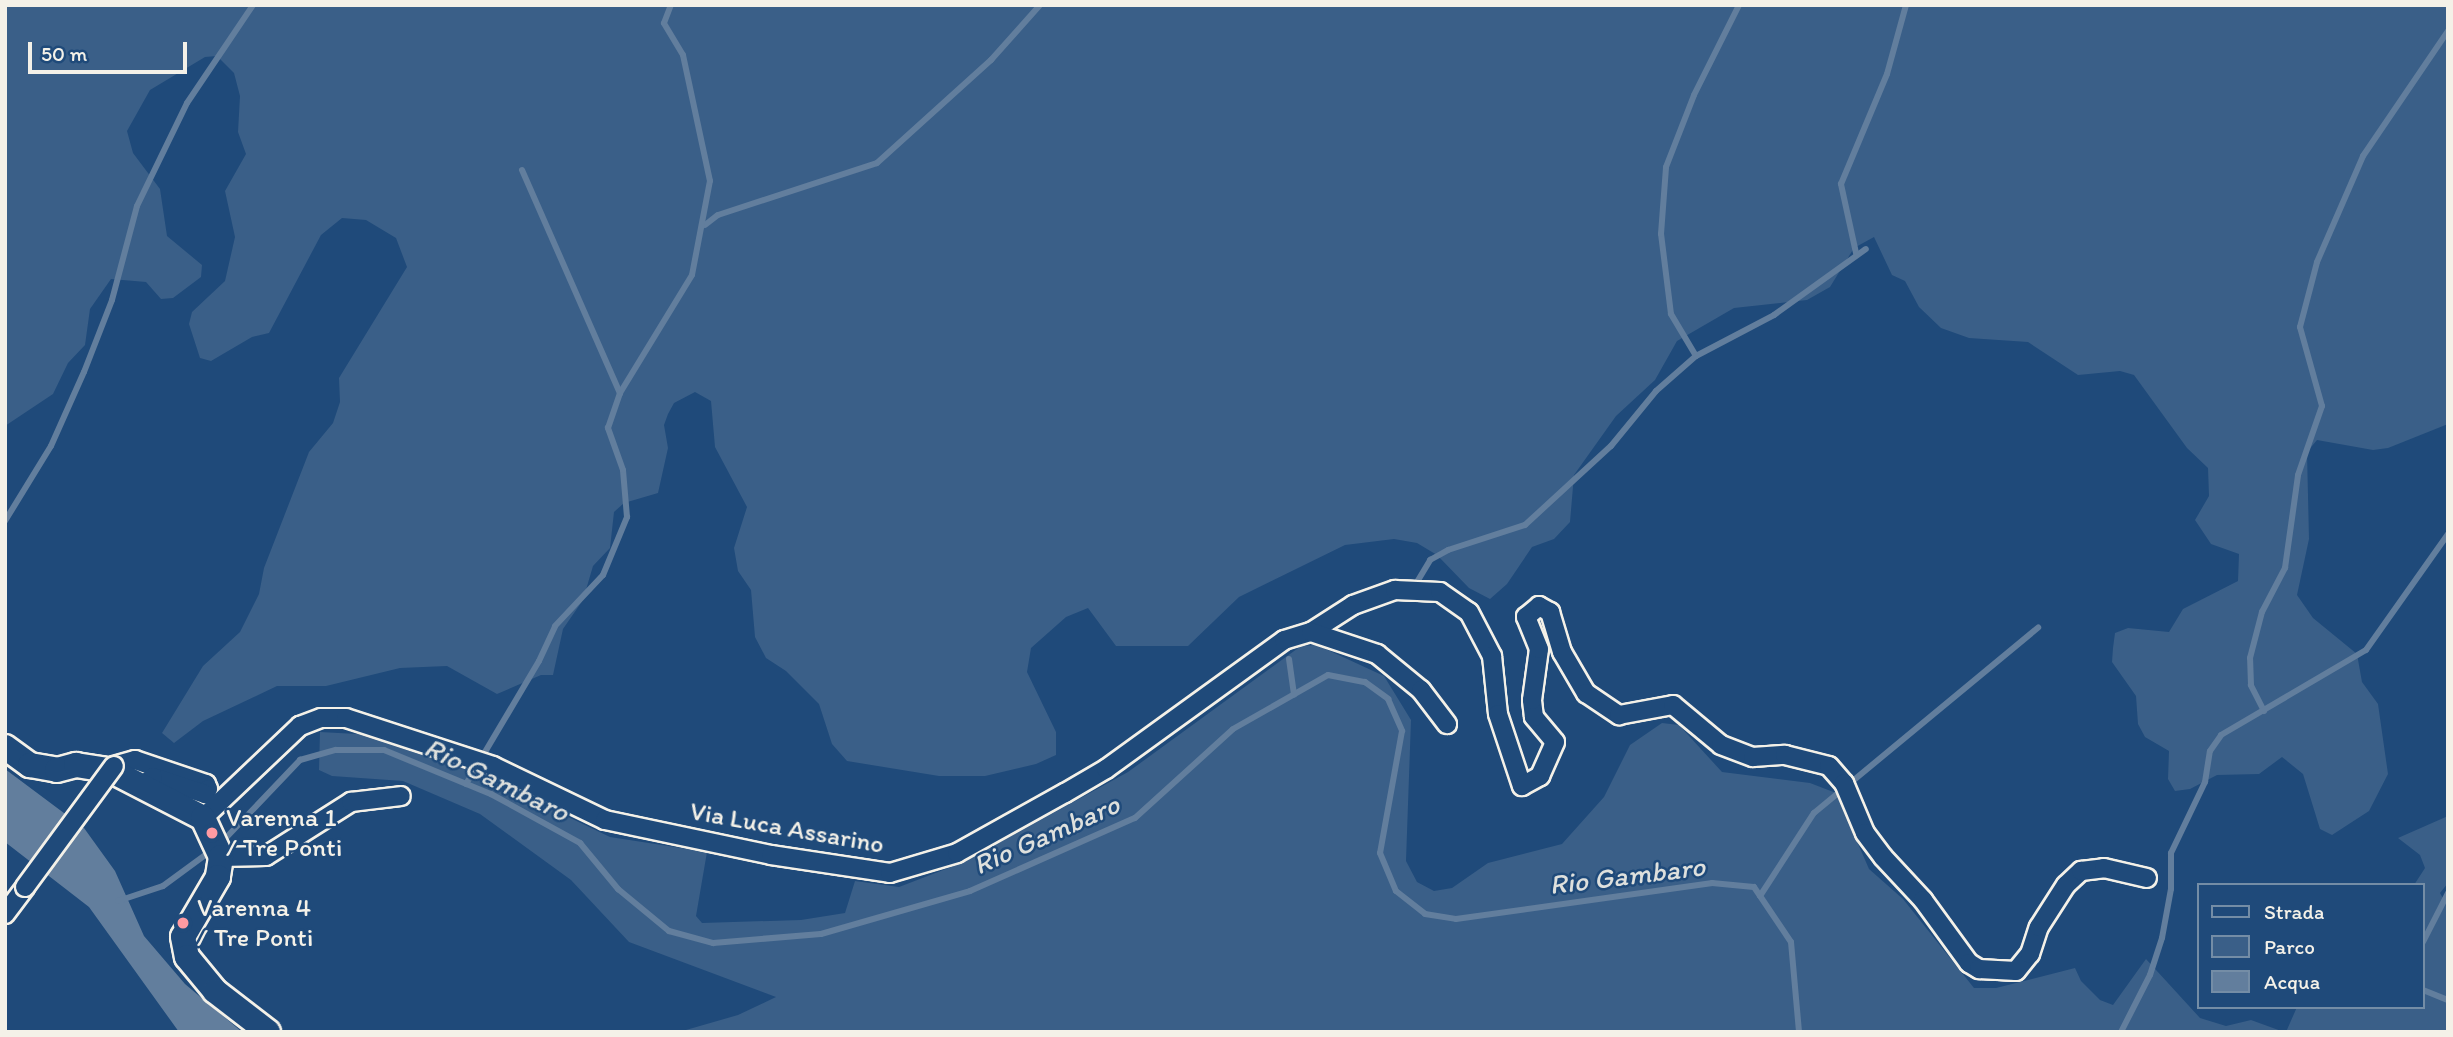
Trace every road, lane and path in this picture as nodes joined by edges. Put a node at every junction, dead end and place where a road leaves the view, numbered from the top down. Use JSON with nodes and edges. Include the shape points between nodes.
{"nodes":[{"id":1,"x":1311,"y":632,"type":"junction"},
{"id":2,"x":1447,"y":724,"type":"dead end"},
{"id":3,"x":5,"y":747,"type":"edge"},
{"id":4,"x":142,"y":786,"type":"junction"},
{"id":5,"x":401,"y":796,"type":"dead end"},
{"id":6,"x":204,"y":822,"type":"junction"},
{"id":7,"x":221,"y":857,"type":"junction"},
{"id":8,"x":2147,"y":878,"type":"dead end"},
{"id":9,"x":5,"y":914,"type":"edge"},
{"id":10,"x":268,"y":1032,"type":"edge"}],
"edges":[{"from":1,"to":2,"type":"street","via":[[1377,654],[1421,690]]},
{"from":1,"to":6,"type":"street","name":"Via Luca Assarino","via":[[1284,640],[1106,769],[1065,793],[957,853],[890,873],[771,855],[605,820],[493,765],[346,718],[321,718],[300,726]]},
{"from":1,"to":8,"type":"street","name":"Via Luca Assarino","via":[[1353,605],[1395,590],[1440,592],[1469,612],[1492,656],[1498,714],[1522,786],[1539,776],[1555,742],[1534,717],[1539,649],[1526,617],[1539,606],[1550,611],[1562,652],[1586,693],[1619,715],[1673,705],[1721,745],[1753,757],[1785,755],[1829,766],[1844,783],[1865,832],[1969,963],[1979,969],[2016,971],[2030,954],[2039,927],[2066,885],[2081,871],[2104,868]]},
{"from":3,"to":4,"type":"street","via":[[30,765],[112,771]]},
{"from":4,"to":6,"type":"street"},
{"from":4,"to":9,"type":"street","bridge":true,"via":[[153,777],[205,794],[208,789],[206,784],[135,760],[114,766]]},
{"from":5,"to":7,"type":"street","via":[[351,802],[266,856]]},
{"from":6,"to":7,"type":"street"},
{"from":7,"to":10,"type":"street","via":[[218,877],[183,937],[187,957],[215,990]]}]}
